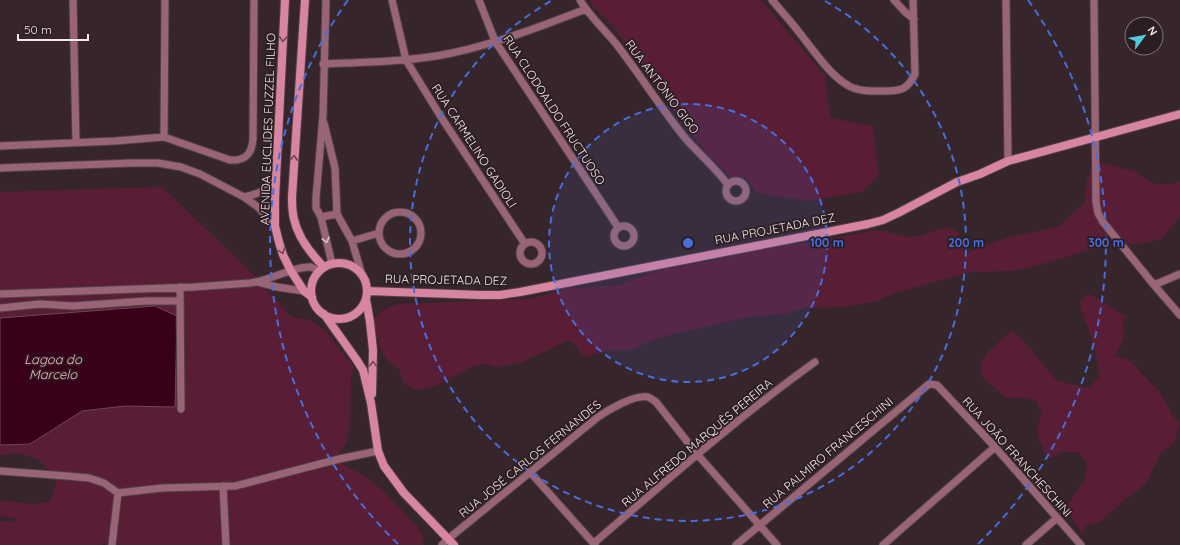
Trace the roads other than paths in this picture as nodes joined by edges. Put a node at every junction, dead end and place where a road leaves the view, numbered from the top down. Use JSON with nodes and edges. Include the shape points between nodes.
{"nodes":[{"id":1,"x":73,"y":0,"type":"edge"},
{"id":2,"x":165,"y":0,"type":"edge"},
{"id":3,"x":254,"y":0,"type":"edge"},
{"id":4,"x":285,"y":0,"type":"edge"},
{"id":5,"x":305,"y":0,"type":"edge"},
{"id":6,"x":326,"y":0,"type":"edge"},
{"id":7,"x":392,"y":0,"type":"edge"},
{"id":8,"x":479,"y":0,"type":"edge"},
{"id":9,"x":580,"y":0,"type":"edge"},
{"id":10,"x":772,"y":0,"type":"edge"},
{"id":11,"x":894,"y":0,"type":"edge"},
{"id":12,"x":913,"y":0,"type":"edge"},
{"id":13,"x":1006,"y":0,"type":"edge"},
{"id":14,"x":1094,"y":0,"type":"edge"},
{"id":15,"x":586,"y":9,"type":"junction"},
{"id":16,"x":914,"y":19,"type":"junction"},
{"id":17,"x":495,"y":41,"type":"junction"},
{"id":18,"x":406,"y":60,"type":"junction"},
{"id":19,"x":323,"y":64,"type":"junction"},
{"id":20,"x":1180,"y":114,"type":"edge"},
{"id":21,"x":322,"y":115,"type":"junction"},
{"id":22,"x":164,"y":137,"type":"junction"},
{"id":23,"x":1096,"y":138,"type":"junction"},
{"id":24,"x":76,"y":142,"type":"junction"},
{"id":25,"x":0,"y":146,"type":"edge"},
{"id":26,"x":1008,"y":161,"type":"junction"},
{"id":27,"x":0,"y":168,"type":"edge"},
{"id":28,"x":276,"y":181,"type":"junction"},
{"id":29,"x":728,"y":185,"type":"dead end"},
{"id":30,"x":244,"y":197,"type":"junction"},
{"id":31,"x":337,"y":214,"type":"junction"},
{"id":32,"x":321,"y":217,"type":"junction"},
{"id":33,"x":275,"y":226,"type":"junction"},
{"id":34,"x":618,"y":228,"type":"dead end"},
{"id":35,"x":379,"y":233,"type":"junction"},
{"id":36,"x":352,"y":241,"type":"junction"},
{"id":37,"x":525,"y":244,"type":"dead end"},
{"id":38,"x":325,"y":268,"type":"junction"},
{"id":39,"x":291,"y":271,"type":"junction"},
{"id":40,"x":1180,"y":274,"type":"edge"},
{"id":41,"x":362,"y":275,"type":"junction"},
{"id":42,"x":258,"y":282,"type":"junction"},
{"id":43,"x":1154,"y":285,"type":"junction"},
{"id":44,"x":180,"y":287,"type":"junction"},
{"id":45,"x":304,"y":291,"type":"junction"},
{"id":46,"x":0,"y":294,"type":"edge"},
{"id":47,"x":366,"y":295,"type":"junction"},
{"id":48,"x":312,"y":297,"type":"junction"},
{"id":49,"x":0,"y":308,"type":"edge"},
{"id":50,"x":324,"y":314,"type":"junction"},
{"id":51,"x":1180,"y":315,"type":"edge"},
{"id":52,"x":815,"y":362,"type":"dead end"},
{"id":53,"x":936,"y":385,"type":"joint"},
{"id":54,"x":371,"y":403,"type":"junction"},
{"id":55,"x":995,"y":447,"type":"junction"},
{"id":56,"x":378,"y":451,"type":"junction"},
{"id":57,"x":697,"y":454,"type":"junction"},
{"id":58,"x":0,"y":471,"type":"edge"},
{"id":59,"x":530,"y":472,"type":"junction"},
{"id":60,"x":223,"y":486,"type":"junction"},
{"id":61,"x":118,"y":494,"type":"junction"},
{"id":62,"x":1057,"y":518,"type":"junction"},
{"id":63,"x":760,"y":524,"type":"junction"},
{"id":64,"x":451,"y":542,"type":"edge"},
{"id":65,"x":595,"y":544,"type":"edge"},
{"id":66,"x":112,"y":545,"type":"edge"},
{"id":67,"x":226,"y":545,"type":"edge"},
{"id":68,"x":442,"y":545,"type":"edge"},
{"id":69,"x":736,"y":545,"type":"edge"},
{"id":70,"x":777,"y":545,"type":"edge"},
{"id":71,"x":883,"y":545,"type":"edge"},
{"id":72,"x":1026,"y":545,"type":"edge"},
{"id":73,"x":1080,"y":545,"type":"edge"}],
"edges":[{"from":1,"to":24,"type":"street"},
{"from":2,"to":22,"type":"street"},
{"from":3,"to":22,"type":"street","via":[[253,139],[250,153],[238,160],[230,160]]},
{"from":4,"to":28,"type":"street","name":"AVENIDA EUCLIDES FUZZEL FILHO","one_way":true},
{"from":38,"to":5,"type":"street","one_way":true,"via":[[303,241],[294,219],[292,197]]},
{"from":6,"to":19,"type":"street"},
{"from":7,"to":18,"type":"street","name":"RUA CARMELINO GADIOLI"},
{"from":8,"to":17,"type":"street","name":"RUA CLODOALDO FRUCTUOSO"},
{"from":9,"to":15,"type":"street","name":"RUA ANTÔNIO GIGO"},
{"from":10,"to":16,"type":"street","via":[[831,72],[850,87],[861,90],[896,91],[911,82],[915,74]]},
{"from":11,"to":16,"type":"street"},
{"from":12,"to":16,"type":"street"},
{"from":13,"to":26,"type":"street"},
{"from":14,"to":23,"type":"street"},
{"from":15,"to":17,"type":"street"},
{"from":15,"to":29,"type":"street","name":"RUA ANTÔNIO GIGO","via":[[624,54],[696,151]]},
{"from":17,"to":18,"type":"street","via":[[451,53]]},
{"from":17,"to":34,"type":"street","name":"RUA CLODOALDO FRUCTUOSO"},
{"from":18,"to":19,"type":"street"},
{"from":18,"to":37,"type":"street","name":"RUA CARMELINO GADIOLI"},
{"from":19,"to":21,"type":"street"},
{"from":20,"to":23,"type":"street","name":"RUA PROJETADA DEZ"},
{"from":21,"to":31,"type":"street","via":[[335,168]]},
{"from":21,"to":32,"type":"street","via":[[316,198],[316,208]]},
{"from":22,"to":24,"type":"street"},
{"from":23,"to":26,"type":"street","name":"RUA PROJETADA DEZ"},
{"from":23,"to":43,"type":"street","via":[[1098,213]]},
{"from":24,"to":25,"type":"street"},
{"from":26,"to":47,"type":"street","name":"RUA PROJETADA DEZ","via":[[957,182],[888,218],[868,224],[507,294]]},
{"from":27,"to":30,"type":"street","via":[[158,163],[200,174]]},
{"from":28,"to":30,"type":"street","via":[[260,193]]},
{"from":28,"to":33,"type":"street","name":"AVENIDA EUCLIDES FUZZEL FILHO"},
{"from":30,"to":33,"type":"street","via":[[258,207]]},
{"from":31,"to":32,"type":"street"},
{"from":31,"to":36,"type":"street"},
{"from":32,"to":38,"type":"street","one_way":true},
{"from":33,"to":39,"type":"street","name":"AVENIDA EUCLIDES FUZZEL FILHO","one_way":true},
{"from":35,"to":35,"type":"street","via":[[383,247],[396,255],[403,255],[415,250],[422,231],[420,224],[411,215],[397,212],[384,219]]},
{"from":35,"to":36,"type":"street"},
{"from":36,"to":41,"type":"street"},
{"from":38,"to":39,"type":"street","via":[[309,267]]},
{"from":38,"to":41,"type":"street","via":[[340,263],[349,265]]},
{"from":38,"to":48,"type":"street","via":[[314,280]]},
{"from":39,"to":42,"type":"street"},
{"from":39,"to":45,"type":"street","name":"AVENIDA EUCLIDES FUZZEL FILHO"},
{"from":40,"to":43,"type":"street"},
{"from":41,"to":47,"type":"street","via":[[366,283]]},
{"from":42,"to":44,"type":"street"},
{"from":42,"to":45,"type":"street"},
{"from":43,"to":51,"type":"street"},
{"from":44,"to":46,"type":"street"},
{"from":44,"to":49,"type":"street","via":[[181,409],[180,301],[74,306],[40,304]]},
{"from":45,"to":48,"type":"street","name":"AVENIDA EUCLIDES FUZZEL FILHO"},
{"from":47,"to":50,"type":"street","via":[[362,307],[349,317],[332,318]]},
{"from":54,"to":47,"type":"street","one_way":true,"via":[[373,350]]},
{"from":48,"to":50,"type":"street","via":[[318,309]]},
{"from":50,"to":54,"type":"street","via":[[363,370]]},
{"from":52,"to":57,"type":"street","name":"RUA ALFREDO MARQUÊS PEREIRA"},
{"from":53,"to":55,"type":"street","name":"RUA JOÃO FRANCHESCHINI"},
{"from":53,"to":63,"type":"street","name":"RUA PALMIRO FRANCESCHINI","via":[[929,384]]},
{"from":54,"to":56,"type":"street"},
{"from":55,"to":62,"type":"street","name":"RUA JOÃO FRANCHESCHINI"},
{"from":55,"to":71,"type":"street"},
{"from":56,"to":60,"type":"street","via":[[235,486]]},
{"from":56,"to":64,"type":"street","via":[[384,466],[404,493]]},
{"from":57,"to":59,"type":"street","name":"RUA JOSÉ CARLOS FERNANDES","via":[[656,402],[644,397],[612,407]]},
{"from":57,"to":63,"type":"street"},
{"from":57,"to":65,"type":"street","name":"RUA ALFREDO MARQUÊS PEREIRA"},
{"from":58,"to":61,"type":"street","via":[[89,478],[104,483]]},
{"from":59,"to":64,"type":"street","name":"RUA JOSÉ CARLOS FERNANDES"},
{"from":59,"to":65,"type":"street"},
{"from":60,"to":61,"type":"street","via":[[162,488]]},
{"from":60,"to":67,"type":"street"},
{"from":61,"to":66,"type":"street"},
{"from":62,"to":72,"type":"street"},
{"from":62,"to":73,"type":"street","name":"RUA JOÃO FRANCHESCHINI"},
{"from":63,"to":69,"type":"street","name":"RUA PALMIRO FRANCESCHINI"},
{"from":63,"to":70,"type":"street"},
{"from":64,"to":68,"type":"street","name":"RUA JOSÉ CARLOS FERNANDES"}]}
